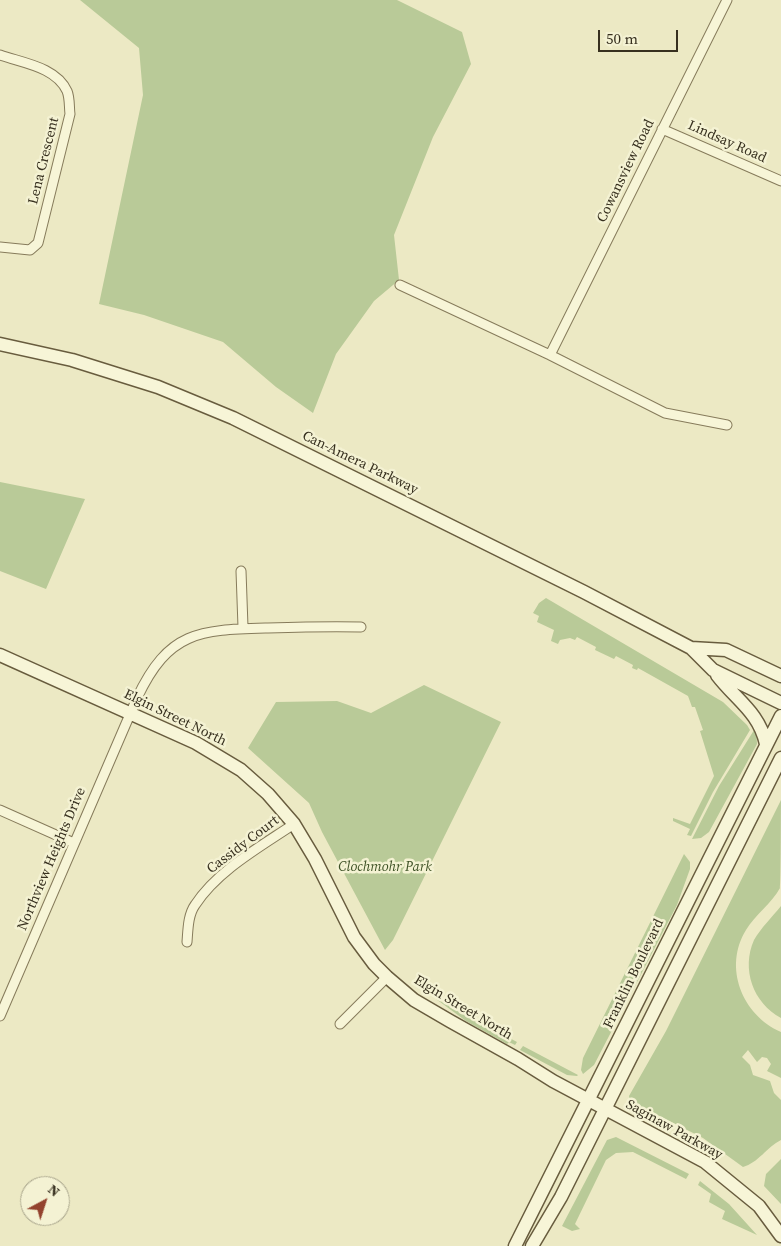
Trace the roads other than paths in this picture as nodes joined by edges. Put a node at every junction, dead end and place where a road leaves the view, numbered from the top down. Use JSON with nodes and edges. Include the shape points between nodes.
{"nodes":[{"id":1,"x":727,"y":0,"type":"edge"},
{"id":2,"x":0,"y":56,"type":"edge"},
{"id":3,"x":662,"y":129,"type":"junction"},
{"id":4,"x":781,"y":181,"type":"edge"},
{"id":5,"x":0,"y":247,"type":"edge"},
{"id":6,"x":400,"y":285,"type":"dead end"},
{"id":7,"x":0,"y":344,"type":"edge"},
{"id":8,"x":550,"y":354,"type":"junction"},
{"id":9,"x":728,"y":425,"type":"dead end"},
{"id":10,"x":241,"y":571,"type":"dead end"},
{"id":11,"x":243,"y":627,"type":"junction"},
{"id":12,"x":361,"y":627,"type":"dead end"},
{"id":13,"x":691,"y":648,"type":"junction"},
{"id":14,"x":0,"y":655,"type":"edge"},
{"id":15,"x":713,"y":670,"type":"junction"},
{"id":16,"x":781,"y":676,"type":"edge"},
{"id":17,"x":781,"y":703,"type":"edge"},
{"id":18,"x":131,"y":713,"type":"junction"},
{"id":19,"x":781,"y":716,"type":"edge"},
{"id":20,"x":766,"y":744,"type":"junction"},
{"id":21,"x":781,"y":758,"type":"edge"},
{"id":22,"x":0,"y":810,"type":"edge"},
{"id":23,"x":294,"y":824,"type":"junction"},
{"id":24,"x":74,"y":843,"type":"junction"},
{"id":25,"x":187,"y":942,"type":"dead end"},
{"id":26,"x":386,"y":977,"type":"junction"},
{"id":27,"x":0,"y":1016,"type":"edge"},
{"id":28,"x":340,"y":1024,"type":"dead end"},
{"id":29,"x":588,"y":1100,"type":"junction"},
{"id":30,"x":606,"y":1109,"type":"junction"},
{"id":31,"x":781,"y":1236,"type":"edge"},
{"id":32,"x":515,"y":1246,"type":"edge"},
{"id":33,"x":532,"y":1246,"type":"edge"}],
"edges":[{"from":1,"to":3,"type":"street","name":"Cowansview Road"},
{"from":2,"to":5,"type":"street","name":"Lena Crescent","via":[[47,70],[57,78],[68,93],[70,114],[38,244],[30,250]]},
{"from":3,"to":4,"type":"street","name":"Lindsay Road"},
{"from":3,"to":8,"type":"street","name":"Cowansview Road"},
{"from":6,"to":8,"type":"street"},
{"from":7,"to":13,"type":"main road","name":"Can-Amera Parkway","via":[[72,360],[158,387],[232,418],[541,570]]},
{"from":8,"to":9,"type":"street","via":[[665,413]]},
{"from":10,"to":11,"type":"street"},
{"from":11,"to":12,"type":"street","name":"Northview Heights Drive"},
{"from":11,"to":18,"type":"street","name":"Northview Heights Drive","via":[[192,636],[169,651],[151,671]]},
{"from":13,"to":15,"type":"main road","name":"Can-Amera Parkway"},
{"from":13,"to":16,"type":"main road","name":"Can-Amera Parkway","via":[[726,650]]},
{"from":14,"to":18,"type":"main road","name":"Elgin Street North"},
{"from":15,"to":17,"type":"main road","name":"Can-Amera Parkway"},
{"from":15,"to":20,"type":"main road","via":[[756,717],[763,728]]},
{"from":18,"to":23,"type":"main road","name":"Elgin Street North","via":[[232,763],[268,794]]},
{"from":18,"to":24,"type":"street","name":"Northview Heights Drive"},
{"from":19,"to":20,"type":"main road","name":"Franklin Boulevard"},
{"from":20,"to":29,"type":"main road","name":"Franklin Boulevard"},
{"from":21,"to":30,"type":"main road"},
{"from":22,"to":24,"type":"street"},
{"from":23,"to":25,"type":"street","name":"Cassidy Court","via":[[222,875],[194,905]]},
{"from":23,"to":26,"type":"main road","name":"Elgin Street North","via":[[354,937]]},
{"from":24,"to":27,"type":"street","name":"Northview Heights Drive"},
{"from":26,"to":28,"type":"street"},
{"from":26,"to":29,"type":"main road","name":"Elgin Street North","via":[[414,1000]]},
{"from":29,"to":30,"type":"main road","name":"Saginaw Parkway"},
{"from":29,"to":32,"type":"main road","name":"Franklin Boulevard"},
{"from":30,"to":31,"type":"main road","name":"Saginaw Parkway","via":[[705,1162],[759,1206]]},
{"from":30,"to":33,"type":"main road"}]}
